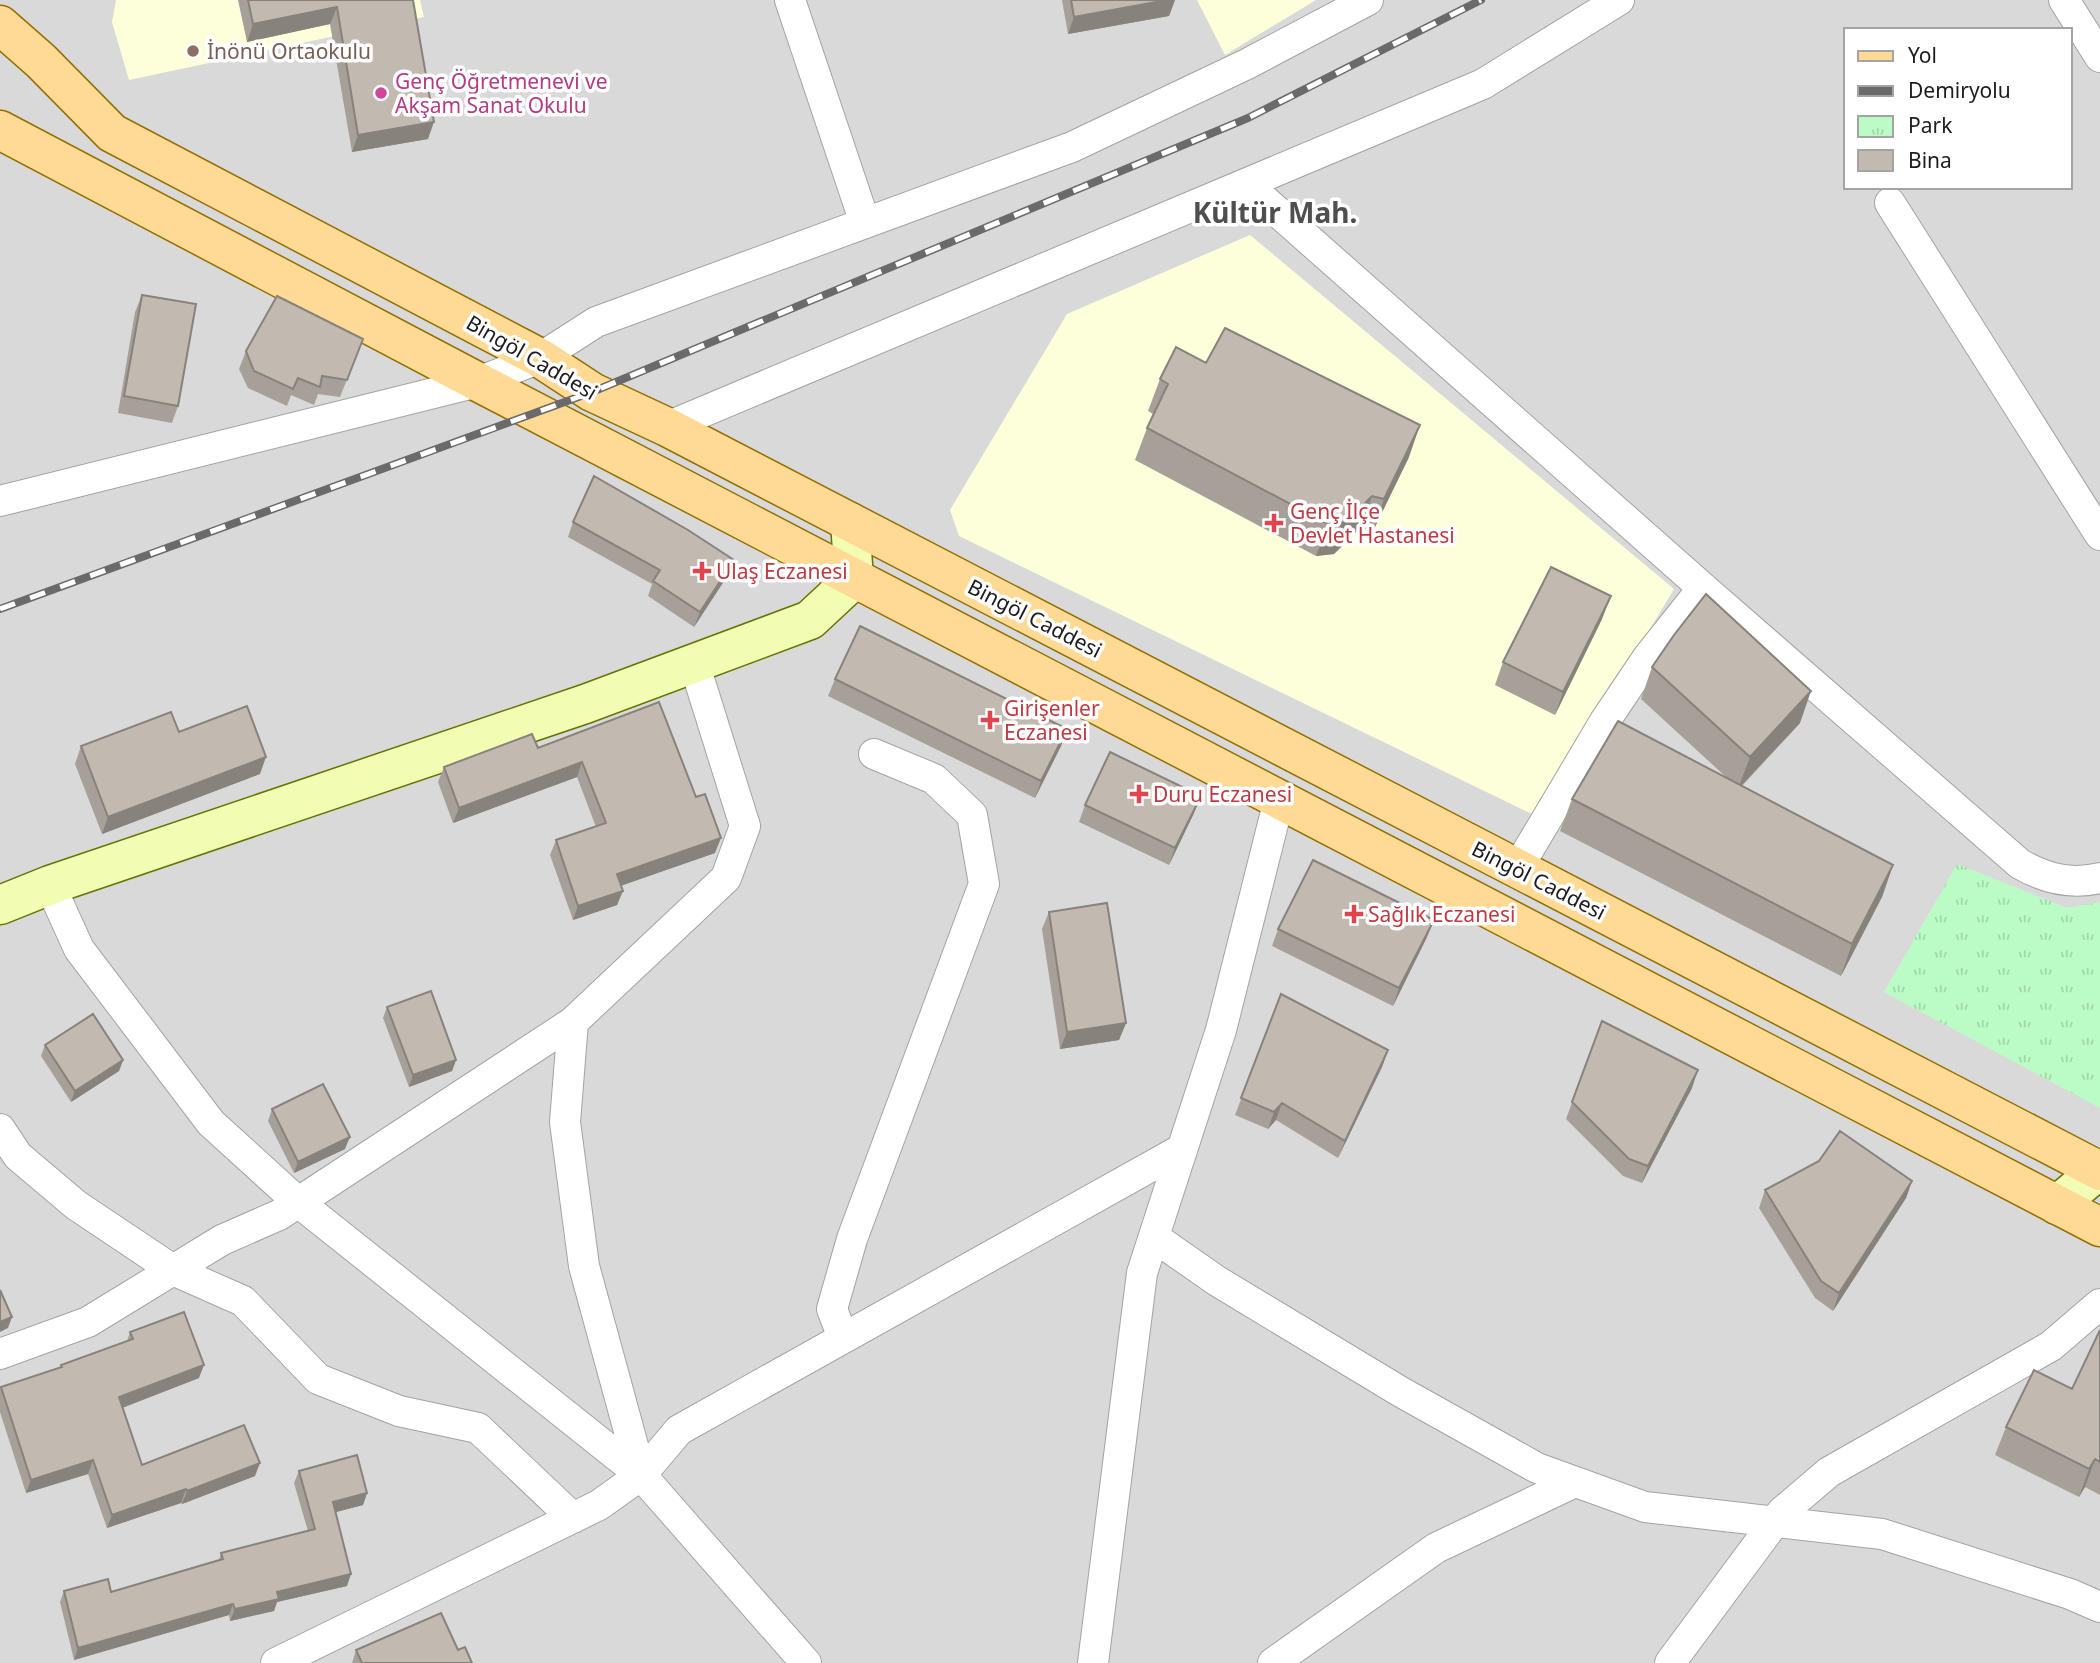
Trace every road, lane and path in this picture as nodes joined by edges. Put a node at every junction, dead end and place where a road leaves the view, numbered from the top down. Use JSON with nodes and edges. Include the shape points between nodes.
{"nodes":[{"id":1,"x":790,"y":0,"type":"edge"},
{"id":2,"x":1368,"y":0,"type":"edge"},
{"id":3,"x":1619,"y":0,"type":"edge"},
{"id":4,"x":2064,"y":0,"type":"edge"},
{"id":5,"x":0,"y":25,"type":"edge"},
{"id":6,"x":2100,"y":57,"type":"edge"},
{"id":7,"x":0,"y":130,"type":"edge"},
{"id":8,"x":1246,"y":184,"type":"junction"},
{"id":9,"x":1890,"y":203,"type":"dead end"},
{"id":10,"x":865,"y":223,"type":"junction"},
{"id":11,"x":540,"y":358,"type":"junction"},
{"id":12,"x":478,"y":383,"type":"junction"},
{"id":13,"x":667,"y":427,"type":"junction"},
{"id":14,"x":0,"y":501,"type":"edge"},
{"id":15,"x":850,"y":522,"type":"junction"},
{"id":16,"x":2100,"y":535,"type":"edge"},
{"id":17,"x":854,"y":579,"type":"junction"},
{"id":18,"x":1703,"y":588,"type":"junction"},
{"id":19,"x":694,"y":663,"type":"junction"},
{"id":20,"x":874,"y":754,"type":"dead end"},
{"id":21,"x":1279,"y":800,"type":"junction"},
{"id":22,"x":1517,"y":869,"type":"junction"},
{"id":23,"x":2100,"y":878,"type":"edge"},
{"id":24,"x":50,"y":885,"type":"junction"},
{"id":25,"x":0,"y":905,"type":"edge"},
{"id":26,"x":573,"y":1022,"type":"junction"},
{"id":27,"x":0,"y":1129,"type":"edge"},
{"id":28,"x":1182,"y":1149,"type":"junction"},
{"id":29,"x":2099,"y":1170,"type":"edge"},
{"id":30,"x":298,"y":1202,"type":"junction"},
{"id":31,"x":2057,"y":1205,"type":"junction"},
{"id":32,"x":2100,"y":1227,"type":"edge"},
{"id":33,"x":1154,"y":1237,"type":"junction"},
{"id":34,"x":173,"y":1270,"type":"junction"},
{"id":35,"x":2100,"y":1304,"type":"edge"},
{"id":36,"x":843,"y":1338,"type":"junction"},
{"id":37,"x":0,"y":1354,"type":"edge"},
{"id":38,"x":641,"y":1475,"type":"junction"},
{"id":39,"x":1575,"y":1482,"type":"junction"},
{"id":40,"x":573,"y":1518,"type":"junction"},
{"id":41,"x":1774,"y":1523,"type":"junction"},
{"id":42,"x":2100,"y":1607,"type":"edge"},
{"id":43,"x":276,"y":1663,"type":"edge"},
{"id":44,"x":806,"y":1663,"type":"edge"},
{"id":45,"x":1093,"y":1663,"type":"edge"},
{"id":46,"x":1273,"y":1663,"type":"edge"},
{"id":47,"x":1670,"y":1663,"type":"edge"}],
"edges":[{"from":1,"to":10,"type":"street"},
{"from":2,"to":10,"type":"street","via":[[1247,64],[1072,147]]},
{"from":3,"to":8,"type":"street","via":[[1483,84]]},
{"from":4,"to":6,"type":"street"},
{"from":5,"to":11,"type":"main road","name":"Bingöl Caddesi","via":[[112,133]]},
{"from":7,"to":12,"type":"main road"},
{"from":8,"to":13,"type":"street"},
{"from":8,"to":18,"type":"street"},
{"from":9,"to":16,"type":"street"},
{"from":10,"to":11,"type":"street","via":[[596,322]]},
{"from":11,"to":12,"type":"street"},
{"from":11,"to":13,"type":"main road","name":"Bingöl Caddesi","via":[[592,393]]},
{"from":12,"to":14,"type":"street"},
{"from":12,"to":17,"type":"main road"},
{"from":13,"to":15,"type":"main road","name":"Bingöl Caddesi"},
{"from":15,"to":17,"type":"street"},
{"from":15,"to":22,"type":"main road","name":"Bingöl Caddesi"},
{"from":17,"to":19,"type":"street","via":[[810,620]]},
{"from":17,"to":21,"type":"main road"},
{"from":18,"to":22,"type":"street","via":[[1648,657]]},
{"from":18,"to":23,"type":"street","via":[[2020,864],[2052,879]]},
{"from":19,"to":24,"type":"street"},
{"from":19,"to":26,"type":"street","via":[[745,826],[726,878]]},
{"from":20,"to":36,"type":"street","via":[[934,779],[972,816],[984,884],[852,1239],[832,1309]]},
{"from":21,"to":28,"type":"street","via":[[1221,1030]]},
{"from":21,"to":31,"type":"main road"},
{"from":22,"to":29,"type":"main road","name":"Bingöl Caddesi"},
{"from":24,"to":25,"type":"street"},
{"from":24,"to":30,"type":"street","via":[[79,949],[211,1123]]},
{"from":26,"to":30,"type":"street"},
{"from":26,"to":38,"type":"street","via":[[565,1122],[584,1266]]},
{"from":27,"to":34,"type":"street","via":[[18,1156],[76,1206]]},
{"from":28,"to":33,"type":"street"},
{"from":28,"to":36,"type":"street"},
{"from":29,"to":31,"type":"street"},
{"from":30,"to":34,"type":"street"},
{"from":30,"to":38,"type":"street"},
{"from":31,"to":32,"type":"main road"},
{"from":33,"to":39,"type":"street","via":[[1217,1281],[1401,1392],[1537,1468]]},
{"from":33,"to":45,"type":"street","via":[[1142,1273]]},
{"from":34,"to":37,"type":"street","via":[[88,1322]]},
{"from":34,"to":40,"type":"street","via":[[243,1301],[318,1379],[400,1411],[478,1428]]},
{"from":35,"to":41,"type":"street","via":[[2051,1346],[1829,1472]]},
{"from":36,"to":38,"type":"street","via":[[679,1430]]},
{"from":38,"to":40,"type":"street"},
{"from":38,"to":44,"type":"street"},
{"from":39,"to":41,"type":"street","via":[[1645,1507]]},
{"from":39,"to":46,"type":"street","via":[[1436,1548]]},
{"from":40,"to":43,"type":"street"},
{"from":41,"to":42,"type":"street","via":[[1882,1534]]},
{"from":41,"to":47,"type":"street"}]}
